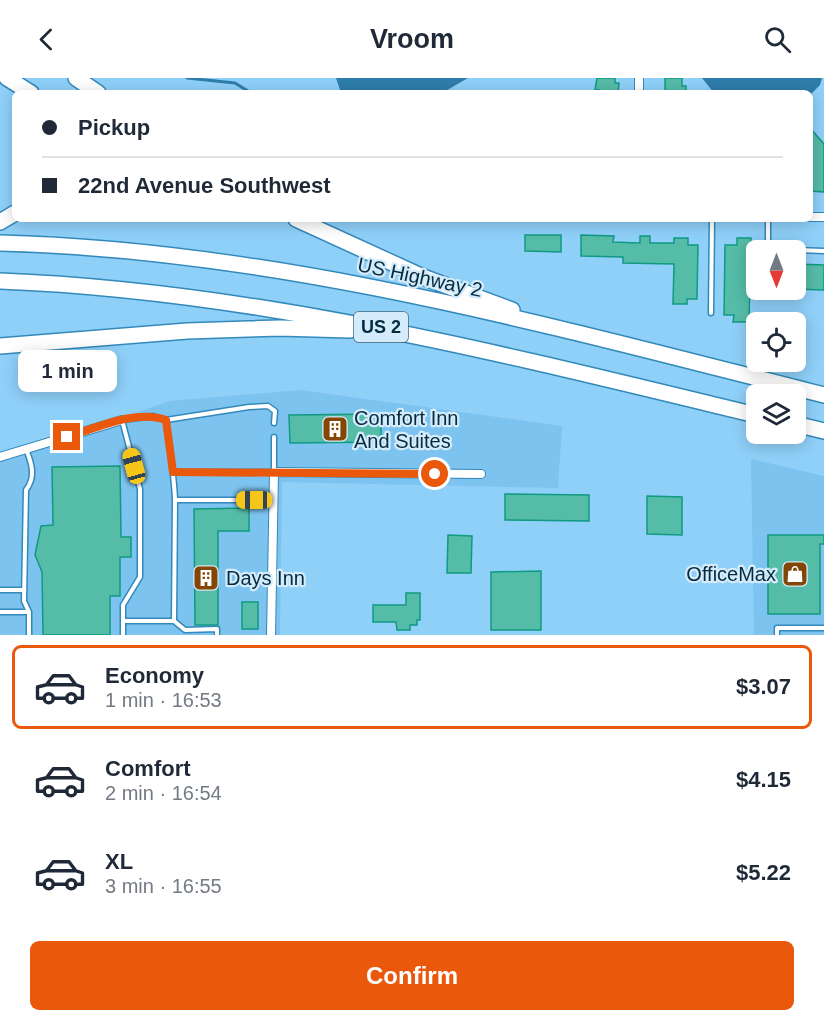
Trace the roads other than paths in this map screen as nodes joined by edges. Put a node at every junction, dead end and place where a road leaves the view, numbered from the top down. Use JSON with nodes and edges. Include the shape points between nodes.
{"nodes":[{"id":1,"x":7,"y":78,"type":"edge"},
{"id":2,"x":76,"y":78,"type":"edge"},
{"id":3,"x":26,"y":90,"type":"edge"},
{"id":4,"x":94,"y":90,"type":"edge"},
{"id":5,"x":303,"y":222,"type":"edge"},
{"id":6,"x":712,"y":222,"type":"edge"},
{"id":7,"x":768,"y":222,"type":"edge"},
{"id":8,"x":0,"y":243,"type":"edge"},
{"id":9,"x":824,"y":251,"type":"edge"},
{"id":10,"x":0,"y":281,"type":"edge"},
{"id":11,"x":711,"y":313,"type":"dead end"},
{"id":12,"x":588,"y":337,"type":"junction"},
{"id":13,"x":436,"y":339,"type":"junction"},
{"id":14,"x":0,"y":346,"type":"edge"},
{"id":15,"x":824,"y":394,"type":"edge"},
{"id":16,"x":746,"y":413,"type":"edge"},
{"id":17,"x":122,"y":420,"type":"junction"},
{"id":18,"x":166,"y":420,"type":"junction"},
{"id":19,"x":274,"y":423,"type":"dead end"},
{"id":20,"x":806,"y":427,"type":"edge"},
{"id":21,"x":824,"y":431,"type":"edge"},
{"id":22,"x":274,"y":437,"type":"dead end"},
{"id":23,"x":26,"y":449,"type":"junction"},
{"id":24,"x":0,"y":457,"type":"edge"},
{"id":25,"x":173,"y":472,"type":"junction"},
{"id":26,"x":274,"y":472,"type":"junction"},
{"id":27,"x":481,"y":474,"type":"dead end"},
{"id":28,"x":175,"y":500,"type":"junction"},
{"id":29,"x":273,"y":500,"type":"junction"},
{"id":30,"x":0,"y":590,"type":"edge"},
{"id":31,"x":24,"y":590,"type":"junction"},
{"id":32,"x":0,"y":612,"type":"edge"},
{"id":33,"x":29,"y":612,"type":"junction"},
{"id":34,"x":123,"y":621,"type":"junction"},
{"id":35,"x":174,"y":621,"type":"junction"},
{"id":36,"x":824,"y":628,"type":"edge"},
{"id":37,"x":29,"y":635,"type":"edge"},
{"id":38,"x":123,"y":635,"type":"edge"},
{"id":39,"x":217,"y":635,"type":"edge"},
{"id":40,"x":271,"y":635,"type":"edge"},
{"id":41,"x":777,"y":635,"type":"edge"}],
"edges":[{"from":1,"to":3,"type":"highway"},
{"from":2,"to":4,"type":"highway"},
{"from":5,"to":12,"type":"highway","via":[[423,277]]},
{"from":6,"to":11,"type":"lane"},
{"from":7,"to":9,"type":"lane","via":[[768,249]]},
{"from":8,"to":12,"type":"highway","name":"US Highway 2","number":"US 2","via":[[109,249],[312,277],[393,291]]},
{"from":10,"to":13,"type":"highway","number":"US 2","via":[[130,289],[328,317]]},
{"from":12,"to":15,"type":"highway","name":"US Highway 2","number":"US 2"},
{"from":13,"to":14,"type":"highway","via":[[344,329],[280,328]]},
{"from":13,"to":16,"type":"highway","number":"US 2"},
{"from":17,"to":18,"type":"lane","via":[[153,416]]},
{"from":17,"to":23,"type":"street"},
{"from":17,"to":34,"type":"lane","via":[[140,489],[140,577],[123,605]]},
{"from":18,"to":19,"type":"lane","via":[[268,406],[274,411]]},
{"from":18,"to":25,"type":"lane"},
{"from":20,"to":21,"type":"highway"},
{"from":22,"to":26,"type":"lane"},
{"from":23,"to":24,"type":"street"},
{"from":23,"to":31,"type":"lane","via":[[32,464],[32,482],[26,490]]},
{"from":25,"to":26,"type":"lane"},
{"from":25,"to":28,"type":"lane"},
{"from":26,"to":27,"type":"street"},
{"from":26,"to":29,"type":"street"},
{"from":28,"to":29,"type":"lane"},
{"from":28,"to":35,"type":"lane"},
{"from":29,"to":40,"type":"street"},
{"from":30,"to":31,"type":"lane"},
{"from":31,"to":33,"type":"lane"},
{"from":32,"to":33,"type":"lane"},
{"from":33,"to":37,"type":"lane"},
{"from":34,"to":35,"type":"lane"},
{"from":34,"to":38,"type":"lane"},
{"from":35,"to":39,"type":"lane","via":[[185,630],[217,629]]},
{"from":36,"to":41,"type":"lane","via":[[777,628]]}]}
